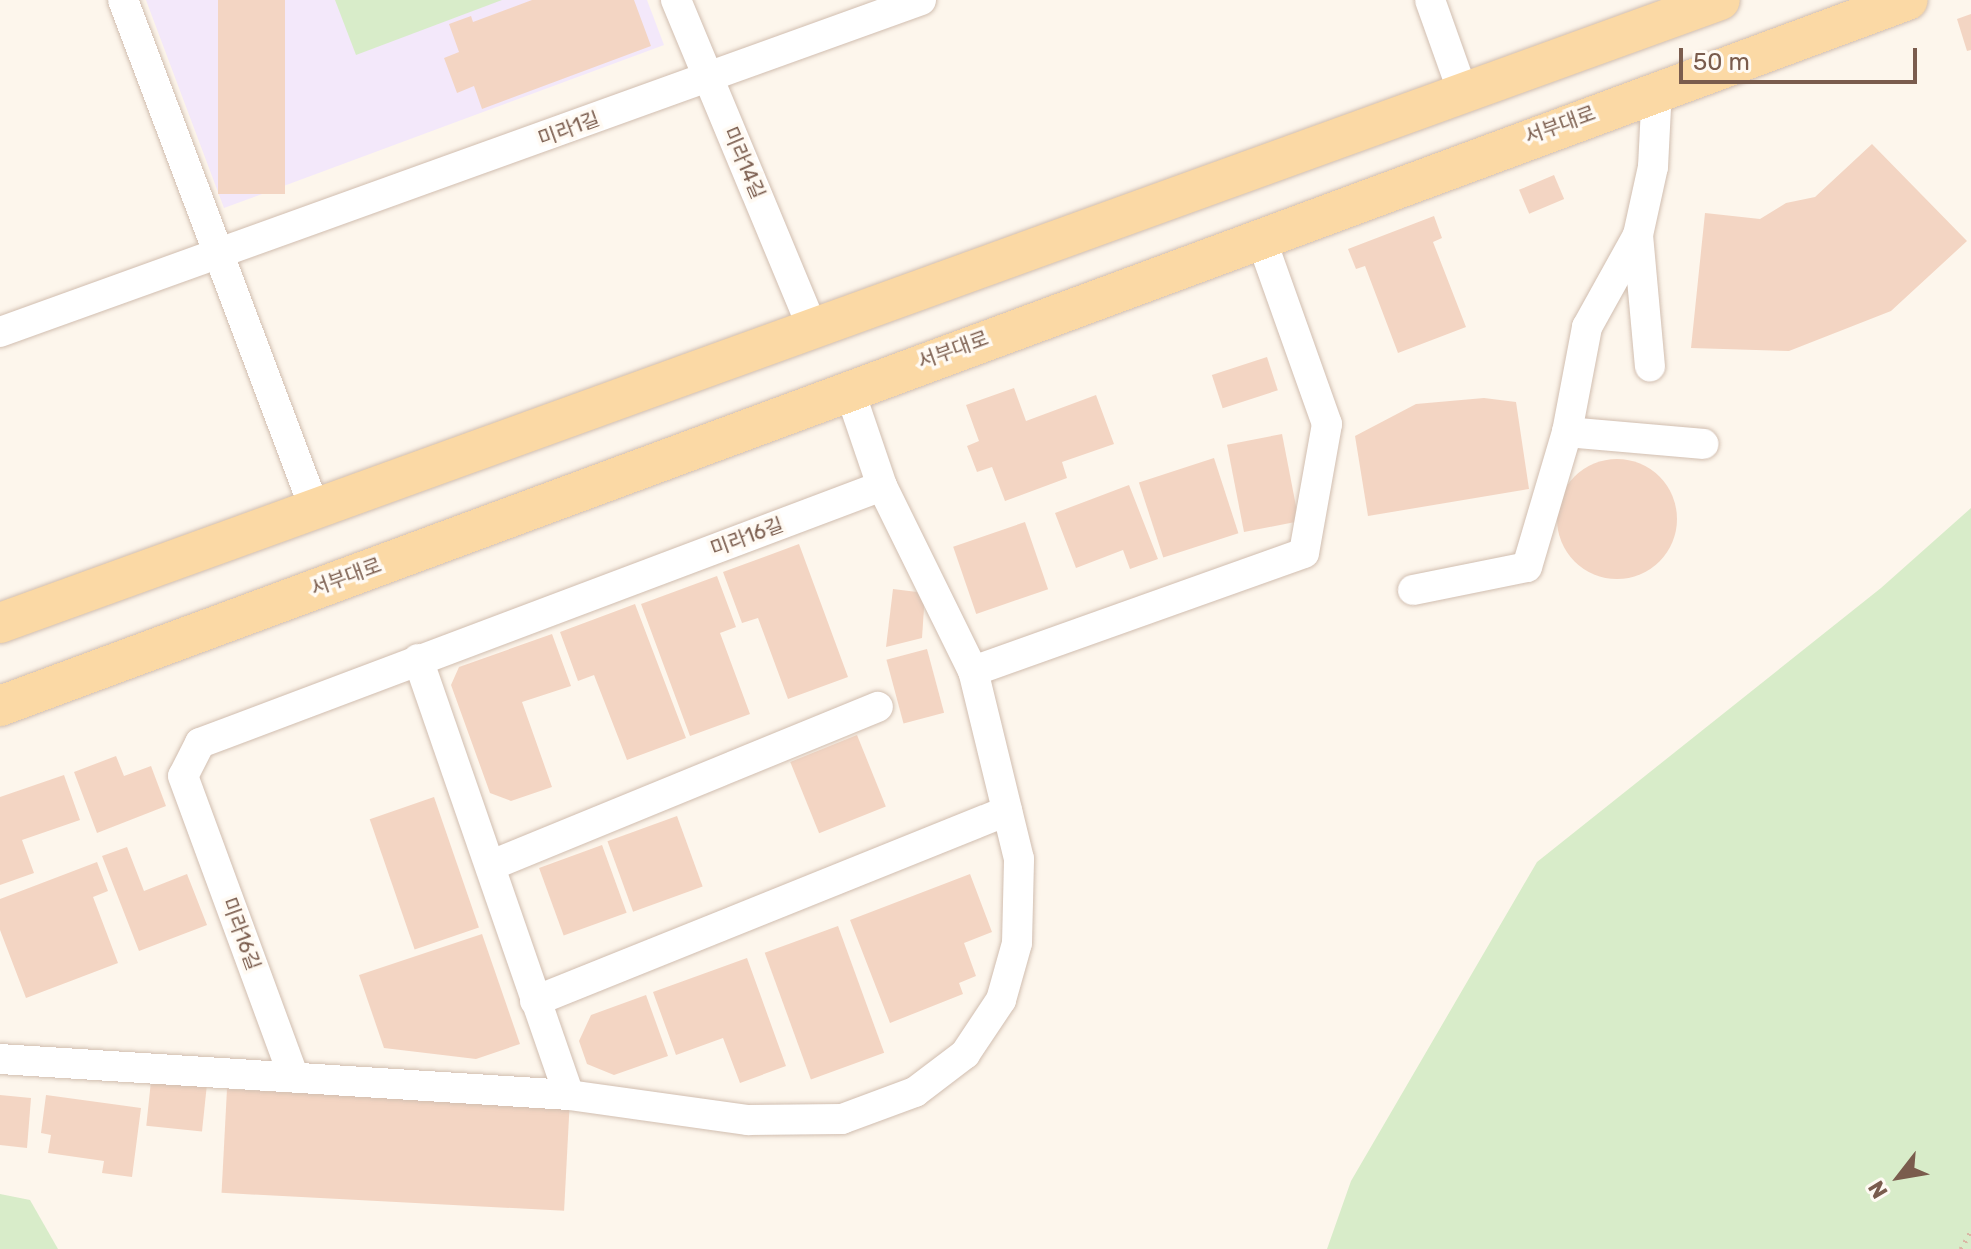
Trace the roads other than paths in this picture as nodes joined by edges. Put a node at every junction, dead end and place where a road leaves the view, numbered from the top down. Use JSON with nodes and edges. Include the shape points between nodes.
{"nodes":[{"id":1,"x":123,"y":0,"type":"edge"},
{"id":2,"x":676,"y":0,"type":"edge"},
{"id":3,"x":921,"y":0,"type":"edge"},
{"id":4,"x":1430,"y":0,"type":"edge"},
{"id":5,"x":1720,"y":0,"type":"edge"},
{"id":6,"x":1908,"y":0,"type":"edge"},
{"id":7,"x":708,"y":78,"type":"junction"},
{"id":8,"x":1657,"y":89,"type":"junction"},
{"id":9,"x":1462,"y":90,"type":"junction"},
{"id":10,"x":1638,"y":235,"type":"junction"},
{"id":11,"x":1260,"y":236,"type":"junction"},
{"id":12,"x":217,"y":258,"type":"junction"},
{"id":13,"x":812,"y":326,"type":"junction"},
{"id":14,"x":0,"y":332,"type":"edge"},
{"id":15,"x":1650,"y":366,"type":"dead end"},
{"id":16,"x":849,"y":389,"type":"junction"},
{"id":17,"x":1567,"y":432,"type":"junction"},
{"id":18,"x":1703,"y":444,"type":"dead end"},
{"id":19,"x":882,"y":486,"type":"junction"},
{"id":20,"x":314,"y":507,"type":"junction"},
{"id":21,"x":1413,"y":590,"type":"dead end"},
{"id":22,"x":0,"y":623,"type":"edge"},
{"id":23,"x":418,"y":659,"type":"junction"},
{"id":24,"x":973,"y":671,"type":"junction"},
{"id":25,"x":0,"y":706,"type":"edge"},
{"id":26,"x":878,"y":707,"type":"dead end"},
{"id":27,"x":1007,"y":811,"type":"junction"},
{"id":28,"x":492,"y":865,"type":"junction"},
{"id":29,"x":535,"y":1001,"type":"junction"},
{"id":30,"x":0,"y":1059,"type":"edge"},
{"id":31,"x":293,"y":1075,"type":"junction"},
{"id":32,"x":569,"y":1095,"type":"junction"}],
"edges":[{"from":1,"to":12,"type":"street"},
{"from":2,"to":7,"type":"street","name":"미라14길"},
{"from":3,"to":7,"type":"street","name":"미라1길"},
{"from":4,"to":9,"type":"street"},
{"from":5,"to":9,"type":"main road"},
{"from":6,"to":8,"type":"main road","name":"서부대로"},
{"from":7,"to":12,"type":"street","name":"미라1길"},
{"from":7,"to":13,"type":"street","name":"미라14길"},
{"from":8,"to":10,"type":"street","via":[[1653,167]]},
{"from":8,"to":11,"type":"main road","name":"서부대로"},
{"from":9,"to":13,"type":"main road"},
{"from":10,"to":15,"type":"street"},
{"from":10,"to":17,"type":"street","via":[[1587,327]]},
{"from":11,"to":16,"type":"main road","name":"서부대로"},
{"from":11,"to":24,"type":"street","via":[[1327,424],[1304,553]]},
{"from":12,"to":14,"type":"street","name":"미라1길"},
{"from":12,"to":20,"type":"street"},
{"from":13,"to":20,"type":"main road"},
{"from":16,"to":19,"type":"street"},
{"from":16,"to":25,"type":"main road","name":"서부대로"},
{"from":17,"to":18,"type":"street"},
{"from":17,"to":21,"type":"street","via":[[1527,567]]},
{"from":19,"to":23,"type":"street","name":"미라16길"},
{"from":19,"to":24,"type":"street"},
{"from":20,"to":22,"type":"main road"},
{"from":23,"to":28,"type":"street"},
{"from":23,"to":31,"type":"street","name":"미라16길","via":[[200,743],[183,776]]},
{"from":24,"to":27,"type":"street"},
{"from":26,"to":28,"type":"street"},
{"from":27,"to":29,"type":"street"},
{"from":27,"to":32,"type":"street","via":[[1019,859],[1017,943],[1001,1000],[965,1054],[915,1092],[842,1119],[748,1120]]},
{"from":28,"to":29,"type":"street"},
{"from":29,"to":32,"type":"street"},
{"from":30,"to":31,"type":"street"},
{"from":31,"to":32,"type":"street"}]}
